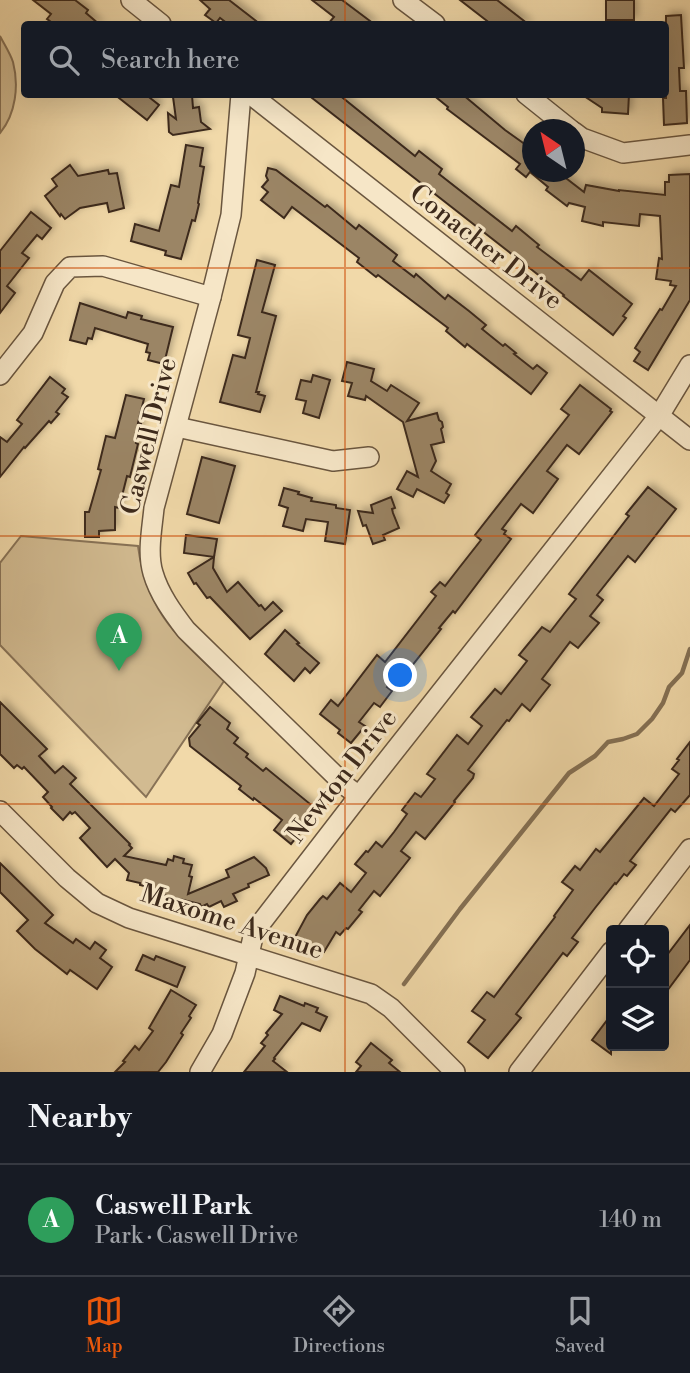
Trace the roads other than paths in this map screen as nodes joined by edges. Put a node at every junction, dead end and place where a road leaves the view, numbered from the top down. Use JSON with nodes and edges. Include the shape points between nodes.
{"nodes":[{"id":1,"x":131,"y":0,"type":"edge"},
{"id":2,"x":403,"y":0,"type":"edge"},
{"id":3,"x":157,"y":21,"type":"edge"},
{"id":4,"x":431,"y":21,"type":"edge"},
{"id":5,"x":241,"y":98,"type":"edge"},
{"id":6,"x":255,"y":98,"type":"edge"},
{"id":7,"x":531,"y":98,"type":"edge"},
{"id":8,"x":558,"y":119,"type":"edge"},
{"id":9,"x":585,"y":139,"type":"edge"},
{"id":10,"x":690,"y":145,"type":"edge"},
{"id":11,"x":211,"y":296,"type":"junction"},
{"id":12,"x":690,"y":365,"type":"edge"},
{"id":13,"x":0,"y":375,"type":"edge"},
{"id":14,"x":659,"y":416,"type":"junction"},
{"id":15,"x":177,"y":427,"type":"junction"},
{"id":16,"x":690,"y":440,"type":"edge"},
{"id":17,"x":369,"y":457,"type":"dead end"},
{"id":18,"x":359,"y":796,"type":"junction"},
{"id":19,"x":0,"y":811,"type":"edge"},
{"id":20,"x":690,"y":849,"type":"edge"},
{"id":21,"x":632,"y":925,"type":"edge"},
{"id":22,"x":249,"y":955,"type":"junction"},
{"id":23,"x":606,"y":959,"type":"edge"},
{"id":24,"x":200,"y":1072,"type":"edge"},
{"id":25,"x":454,"y":1072,"type":"edge"},
{"id":26,"x":519,"y":1072,"type":"edge"}],
"edges":[{"from":1,"to":3,"type":"street"},
{"from":2,"to":4,"type":"street"},
{"from":5,"to":11,"type":"street","name":"Caswell Drive","via":[[231,215]]},
{"from":6,"to":14,"type":"street","name":"Conacher Drive"},
{"from":7,"to":8,"type":"street"},
{"from":9,"to":10,"type":"street","via":[[622,153]]},
{"from":11,"to":13,"type":"street","via":[[103,266],[70,267],[55,283],[33,334]]},
{"from":11,"to":15,"type":"street","name":"Caswell Drive"},
{"from":12,"to":14,"type":"street","name":"Newton Drive"},
{"from":14,"to":16,"type":"street","name":"Conacher Drive"},
{"from":14,"to":18,"type":"street","name":"Newton Drive"},
{"from":15,"to":17,"type":"street","via":[[333,461]]},
{"from":15,"to":18,"type":"street","name":"Caswell Drive","via":[[155,508],[151,542],[153,573],[167,604],[186,630]]},
{"from":18,"to":22,"type":"street","name":"Newton Drive","via":[[254,932]]},
{"from":19,"to":22,"type":"street","name":"Maxome Avenue","via":[[97,903],[129,918]]},
{"from":20,"to":21,"type":"street"},
{"from":22,"to":24,"type":"street","name":"Newton Drive","via":[[222,1034]]},
{"from":22,"to":25,"type":"street","name":"Maxome Avenue","via":[[371,994],[391,1007]]},
{"from":23,"to":26,"type":"street"}]}
